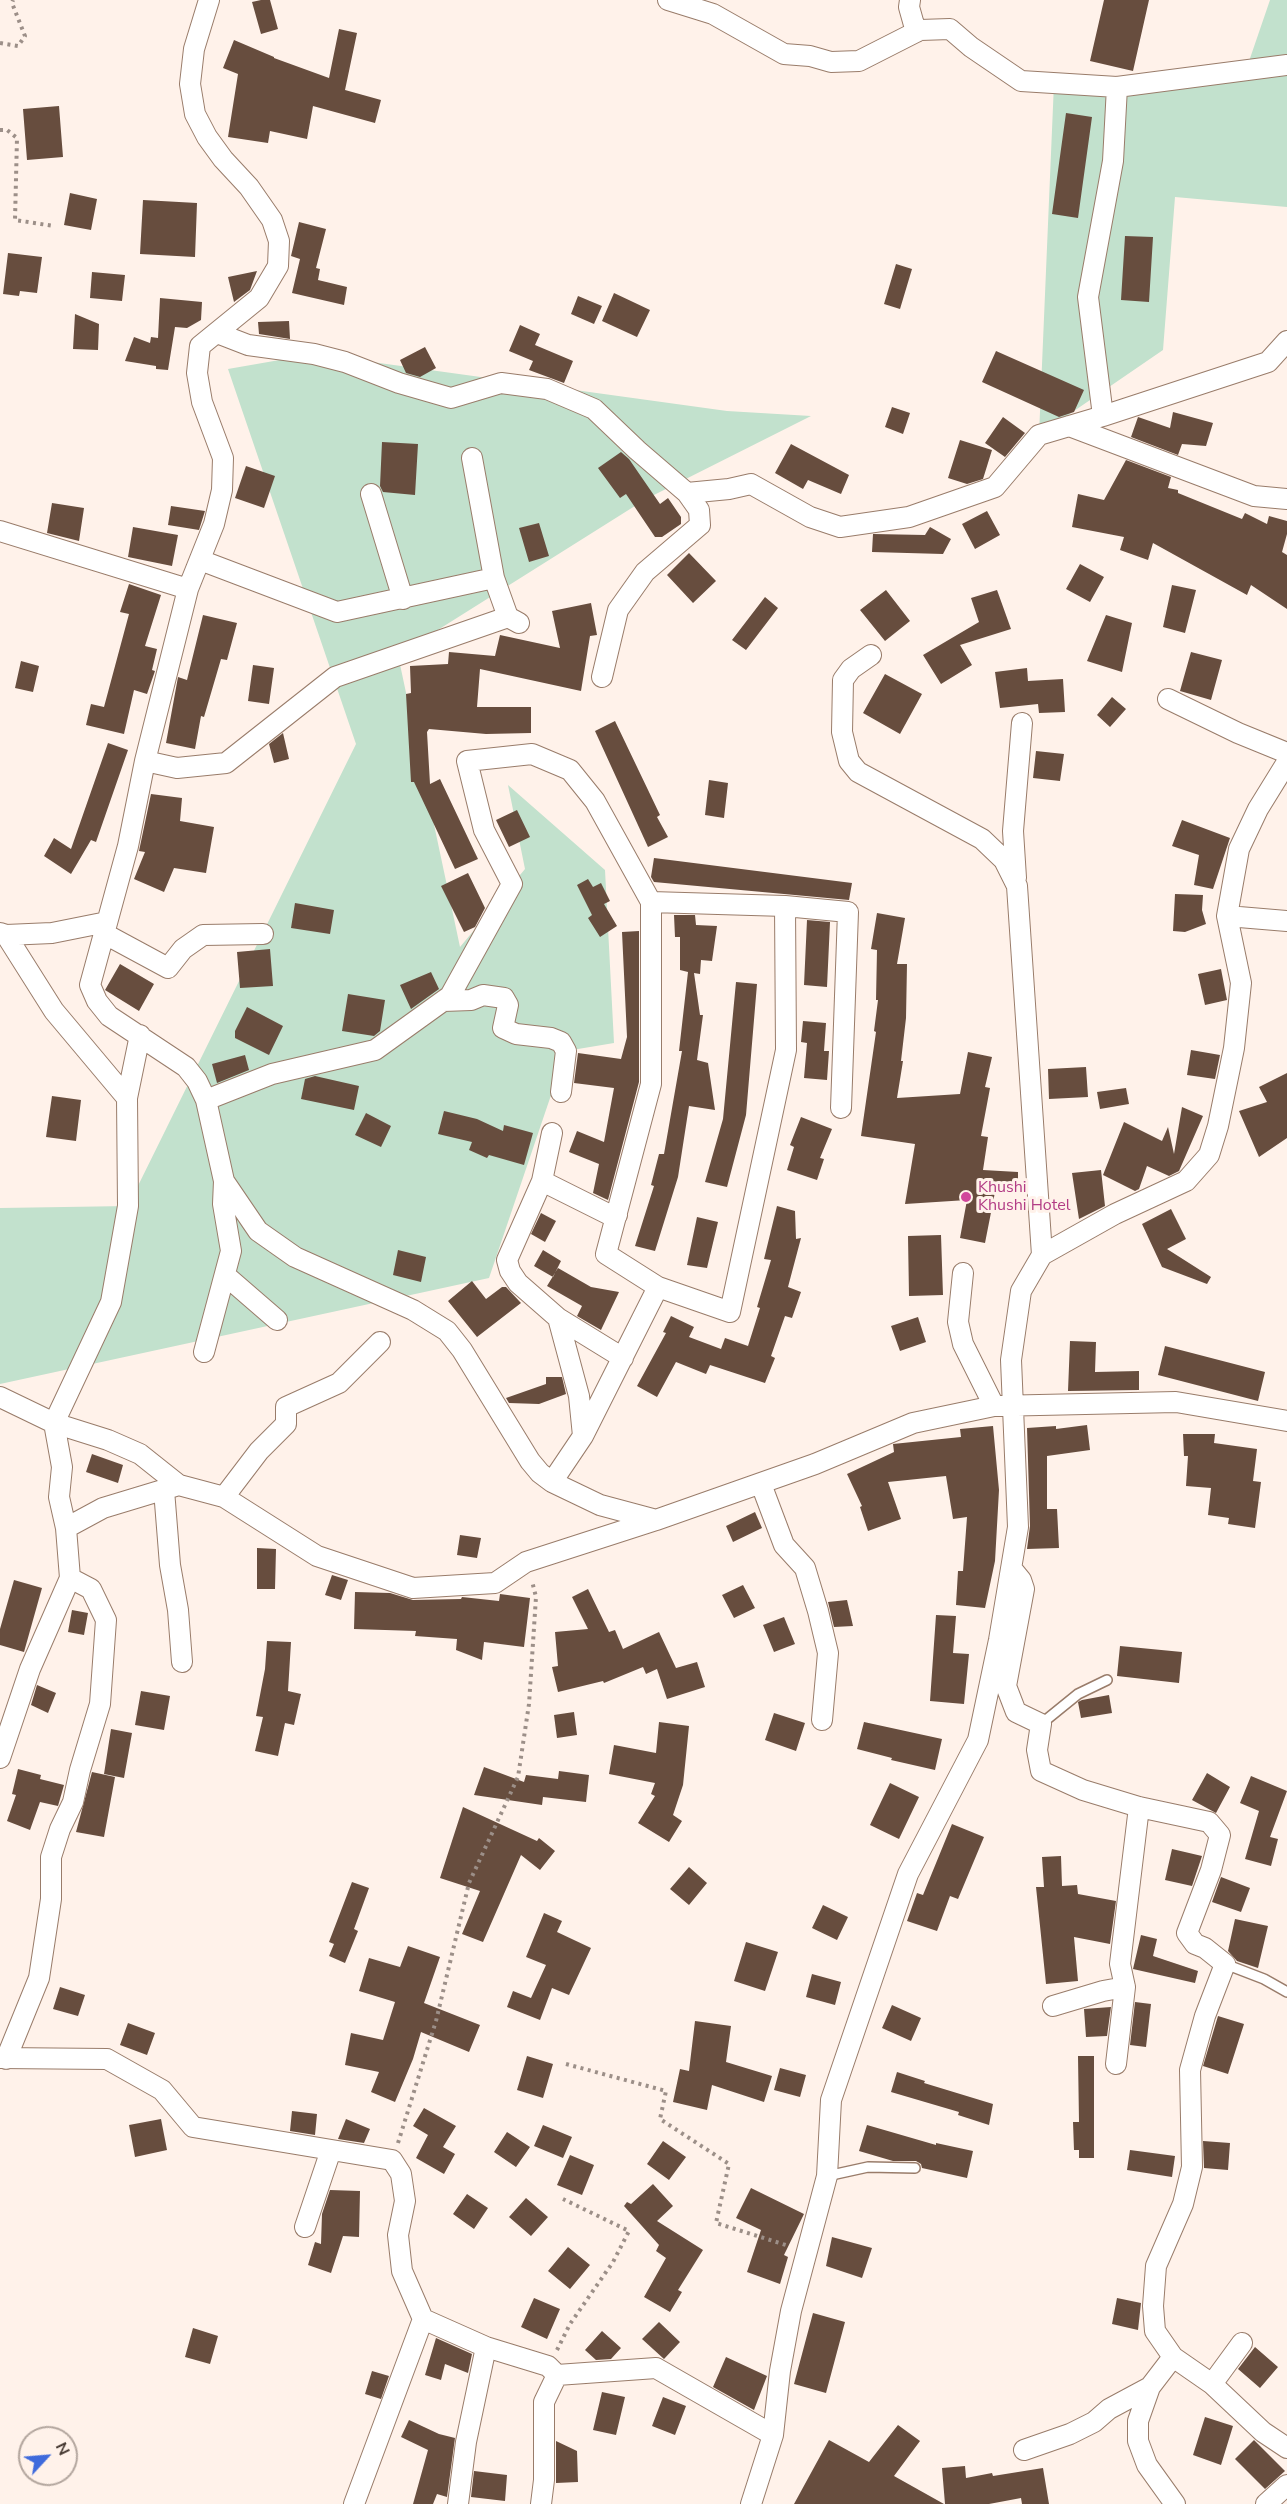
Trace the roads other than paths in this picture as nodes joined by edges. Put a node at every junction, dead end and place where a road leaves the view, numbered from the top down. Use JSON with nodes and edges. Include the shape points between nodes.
{"nodes":[{"id":1,"x":209,"y":0,"type":"edge"},
{"id":2,"x":910,"y":0,"type":"edge"},
{"id":3,"x":675,"y":2,"type":"edge"},
{"id":4,"x":916,"y":32,"type":"junction"},
{"id":5,"x":1287,"y":65,"type":"edge"},
{"id":6,"x":1117,"y":87,"type":"junction"},
{"id":7,"x":217,"y":333,"type":"junction"},
{"id":8,"x":1287,"y":341,"type":"edge"},
{"id":9,"x":1103,"y":416,"type":"junction"},
{"id":10,"x":1069,"y":426,"type":"junction"},
{"id":11,"x":472,"y":458,"type":"dead end"},
{"id":12,"x":687,"y":493,"type":"junction"},
{"id":13,"x":371,"y":494,"type":"dead end"},
{"id":14,"x":1287,"y":499,"type":"edge"},
{"id":15,"x":0,"y":531,"type":"edge"},
{"id":16,"x":200,"y":560,"type":"junction"},
{"id":17,"x":494,"y":578,"type":"junction"},
{"id":18,"x":188,"y":589,"type":"junction"},
{"id":19,"x":403,"y":599,"type":"junction"},
{"id":20,"x":871,"y":655,"type":"dead end"},
{"id":21,"x":602,"y":677,"type":"dead end"},
{"id":22,"x":1168,"y":699,"type":"dead end"},
{"id":23,"x":1022,"y":723,"type":"dead end"},
{"id":24,"x":1287,"y":753,"type":"edge"},
{"id":25,"x":145,"y":761,"type":"junction"},
{"id":26,"x":1287,"y":762,"type":"edge"},
{"id":27,"x":1017,"y":886,"type":"junction"},
{"id":28,"x":651,"y":902,"type":"junction"},
{"id":29,"x":785,"y":906,"type":"junction"},
{"id":30,"x":1227,"y":916,"type":"junction"},
{"id":31,"x":1287,"y":921,"type":"edge"},
{"id":32,"x":106,"y":928,"type":"junction"},
{"id":33,"x":3,"y":934,"type":"edge"},
{"id":34,"x":263,"y":934,"type":"dead end"},
{"id":35,"x":444,"y":1001,"type":"junction"},
{"id":36,"x":140,"y":1035,"type":"junction"},
{"id":37,"x":561,"y":1092,"type":"dead end"},
{"id":38,"x":127,"y":1098,"type":"junction"},
{"id":39,"x":206,"y":1100,"type":"junction"},
{"id":40,"x":841,"y":1108,"type":"dead end"},
{"id":41,"x":552,"y":1133,"type":"dead end"},
{"id":42,"x":224,"y":1181,"type":"junction"},
{"id":43,"x":542,"y":1181,"type":"junction"},
{"id":44,"x":616,"y":1215,"type":"junction"},
{"id":45,"x":1042,"y":1255,"type":"junction"},
{"id":46,"x":963,"y":1273,"type":"dead end"},
{"id":47,"x":225,"y":1275,"type":"junction"},
{"id":48,"x":658,"y":1287,"type":"junction"},
{"id":49,"x":558,"y":1318,"type":"junction"},
{"id":50,"x":278,"y":1320,"type":"dead end"},
{"id":51,"x":380,"y":1342,"type":"dead end"},
{"id":52,"x":204,"y":1352,"type":"dead end"},
{"id":53,"x":623,"y":1358,"type":"junction"},
{"id":54,"x":0,"y":1397,"type":"edge"},
{"id":55,"x":994,"y":1406,"type":"junction"},
{"id":56,"x":1014,"y":1406,"type":"junction"},
{"id":57,"x":1287,"y":1421,"type":"edge"},
{"id":58,"x":54,"y":1423,"type":"junction"},
{"id":59,"x":582,"y":1436,"type":"junction"},
{"id":60,"x":552,"y":1482,"type":"junction"},
{"id":61,"x":761,"y":1484,"type":"junction"},
{"id":62,"x":172,"y":1487,"type":"junction"},
{"id":63,"x":224,"y":1497,"type":"junction"},
{"id":64,"x":656,"y":1520,"type":"junction"},
{"id":65,"x":66,"y":1528,"type":"junction"},
{"id":66,"x":1012,"y":1569,"type":"junction"},
{"id":67,"x":70,"y":1578,"type":"junction"},
{"id":68,"x":182,"y":1662,"type":"dead end"},
{"id":69,"x":1107,"y":1680,"type":"dead end"},
{"id":70,"x":822,"y":1720,"type":"dead end"},
{"id":71,"x":1041,"y":1724,"type":"junction"},
{"id":72,"x":0,"y":1758,"type":"edge"},
{"id":73,"x":1139,"y":1807,"type":"junction"},
{"id":74,"x":1225,"y":1964,"type":"junction"},
{"id":75,"x":1125,"y":1987,"type":"junction"},
{"id":76,"x":1287,"y":1992,"type":"edge"},
{"id":77,"x":1053,"y":2006,"type":"dead end"},
{"id":78,"x":3,"y":2059,"type":"edge"},
{"id":79,"x":1116,"y":2064,"type":"dead end"},
{"id":80,"x":331,"y":2150,"type":"junction"},
{"id":81,"x":915,"y":2168,"type":"dead end"},
{"id":82,"x":827,"y":2176,"type":"junction"},
{"id":83,"x":305,"y":2227,"type":"dead end"},
{"id":84,"x":423,"y":2319,"type":"junction"},
{"id":85,"x":1242,"y":2343,"type":"dead end"},
{"id":86,"x":486,"y":2347,"type":"junction"},
{"id":87,"x":1173,"y":2357,"type":"junction"},
{"id":88,"x":552,"y":2370,"type":"junction"},
{"id":89,"x":1212,"y":2384,"type":"junction"},
{"id":90,"x":1150,"y":2387,"type":"junction"},
{"id":91,"x":773,"y":2435,"type":"junction"},
{"id":92,"x":1287,"y":2448,"type":"edge"},
{"id":93,"x":1024,"y":2450,"type":"dead end"},
{"id":94,"x":354,"y":2504,"type":"edge"},
{"id":95,"x":458,"y":2504,"type":"edge"},
{"id":96,"x":541,"y":2504,"type":"edge"},
{"id":97,"x":751,"y":2504,"type":"edge"},
{"id":98,"x":1175,"y":2504,"type":"edge"}],
"edges":[{"from":1,"to":7,"type":"street","via":[[194,49],[190,84],[195,114],[207,137],[272,220],[279,241],[278,266],[259,298]]},
{"from":2,"to":4,"type":"street"},
{"from":3,"to":4,"type":"street","via":[[713,14],[784,54],[831,62],[859,61]]},
{"from":4,"to":6,"type":"street","via":[[950,29],[1020,81]]},
{"from":5,"to":6,"type":"street"},
{"from":6,"to":9,"type":"street","via":[[1113,161],[1088,297]]},
{"from":7,"to":12,"type":"street","via":[[248,345],[345,362],[451,398],[501,383],[548,389],[594,409]]},
{"from":7,"to":16,"type":"street","via":[[200,346],[196,373],[202,402],[223,458],[222,490]]},
{"from":8,"to":9,"type":"street","via":[[1268,362]]},
{"from":9,"to":10,"type":"street"},
{"from":10,"to":12,"type":"street","via":[[1039,435],[996,487],[909,517],[840,527],[810,517],[751,484]]},
{"from":10,"to":14,"type":"street","via":[[1254,496]]},
{"from":11,"to":17,"type":"street"},
{"from":12,"to":21,"type":"street","via":[[699,510],[700,525],[645,572],[618,610]]},
{"from":13,"to":19,"type":"street"},
{"from":15,"to":18,"type":"street"},
{"from":16,"to":18,"type":"street"},
{"from":16,"to":19,"type":"street","via":[[337,612]]},
{"from":17,"to":19,"type":"street"},
{"from":17,"to":25,"type":"street","via":[[513,620],[335,677],[226,764],[177,768]]},
{"from":18,"to":25,"type":"street"},
{"from":20,"to":27,"type":"street","via":[[843,680],[842,732],[849,761],[858,772],[982,838],[1004,861]]},
{"from":22,"to":24,"type":"street"},
{"from":23,"to":27,"type":"street","via":[[1013,831]]},
{"from":25,"to":32,"type":"street"},
{"from":26,"to":30,"type":"street","via":[[1239,849]]},
{"from":27,"to":45,"type":"street"},
{"from":28,"to":29,"type":"street"},
{"from":28,"to":35,"type":"street","via":[[595,801],[570,770],[532,754],[467,761],[484,830],[512,884]]},
{"from":28,"to":44,"type":"street","via":[[651,1084]]},
{"from":29,"to":40,"type":"street","via":[[848,912]]},
{"from":29,"to":48,"type":"street","via":[[786,1050],[730,1312]]},
{"from":30,"to":31,"type":"street"},
{"from":30,"to":45,"type":"street","via":[[1241,983],[1234,1048],[1209,1155],[1186,1181],[1115,1214]]},
{"from":32,"to":33,"type":"street"},
{"from":32,"to":34,"type":"street","via":[[168,968],[183,949],[203,935]]},
{"from":32,"to":36,"type":"street","via":[[90,985],[109,1016]]},
{"from":33,"to":38,"type":"street","via":[[54,1011]]},
{"from":35,"to":37,"type":"street","via":[[471,1000],[483,995],[504,998],[508,1005],[503,1028],[561,1042],[566,1051]]},
{"from":35,"to":39,"type":"street","via":[[375,1050],[272,1074]]},
{"from":36,"to":38,"type":"street"},
{"from":36,"to":39,"type":"street","via":[[186,1067]]},
{"from":38,"to":58,"type":"street","via":[[128,1206],[111,1302]]},
{"from":39,"to":42,"type":"street"},
{"from":41,"to":43,"type":"street"},
{"from":42,"to":47,"type":"street","via":[[223,1204],[231,1251]]},
{"from":42,"to":60,"type":"street","via":[[258,1231],[295,1257],[413,1310],[447,1331],[530,1461]]},
{"from":43,"to":44,"type":"street"},
{"from":43,"to":49,"type":"street","via":[[507,1260],[518,1283]]},
{"from":44,"to":48,"type":"street","via":[[606,1254]]},
{"from":45,"to":56,"type":"street","via":[[1021,1291],[1011,1360]]},
{"from":46,"to":55,"type":"street","via":[[958,1322],[963,1344]]},
{"from":47,"to":50,"type":"street"},
{"from":47,"to":52,"type":"street"},
{"from":48,"to":53,"type":"street"},
{"from":49,"to":53,"type":"street"},
{"from":49,"to":59,"type":"street","via":[[579,1396]]},
{"from":51,"to":63,"type":"street","via":[[339,1383],[286,1407],[286,1424]]},
{"from":53,"to":59,"type":"street"},
{"from":54,"to":58,"type":"street"},
{"from":55,"to":56,"type":"street"},
{"from":55,"to":61,"type":"street","via":[[913,1423]]},
{"from":56,"to":57,"type":"street","via":[[1176,1402]]},
{"from":56,"to":66,"type":"street","via":[[1018,1527]]},
{"from":58,"to":62,"type":"street","via":[[140,1454]]},
{"from":58,"to":65,"type":"street","via":[[62,1467],[59,1497]]},
{"from":59,"to":60,"type":"street"},
{"from":60,"to":64,"type":"street","via":[[600,1505]]},
{"from":61,"to":64,"type":"street"},
{"from":61,"to":70,"type":"street","via":[[784,1545],[805,1568],[818,1611],[828,1653]]},
{"from":62,"to":63,"type":"street"},
{"from":62,"to":65,"type":"street","via":[[103,1508]]},
{"from":62,"to":68,"type":"street","via":[[170,1565]]},
{"from":63,"to":64,"type":"street","via":[[317,1556],[413,1588],[495,1582],[526,1562]]},
{"from":65,"to":67,"type":"street"},
{"from":66,"to":71,"type":"street","via":[[1024,1589],[1006,1686],[1016,1712]]},
{"from":66,"to":82,"type":"street","via":[[978,1740],[908,1874],[831,2100]]},
{"from":67,"to":72,"type":"street","via":[[30,1669]]},
{"from":67,"to":78,"type":"street","via":[[91,1589],[106,1620],[100,1704],[73,1802],[51,1857],[51,1899],[39,1978]]},
{"from":69,"to":71,"type":"lane","via":[[1078,1694]]},
{"from":71,"to":73,"type":"street","via":[[1036,1750],[1041,1771],[1083,1790]]},
{"from":73,"to":74,"type":"street","via":[[1209,1822],[1220,1835],[1187,1933],[1195,1944]]},
{"from":73,"to":75,"type":"street","via":[[1120,1964]]},
{"from":74,"to":76,"type":"lane"},
{"from":74,"to":87,"type":"street","via":[[1190,2070],[1192,2167],[1183,2204],[1153,2280],[1155,2331]]},
{"from":75,"to":77,"type":"street"},
{"from":75,"to":79,"type":"street"},
{"from":78,"to":80,"type":"street","via":[[107,2060],[162,2091],[193,2127]]},
{"from":80,"to":83,"type":"street"},
{"from":80,"to":84,"type":"street","via":[[392,2160],[401,2174],[405,2201],[398,2235],[402,2271]]},
{"from":81,"to":82,"type":"lane","via":[[868,2167]]},
{"from":82,"to":91,"type":"street","via":[[791,2311]]},
{"from":84,"to":86,"type":"street"},
{"from":84,"to":94,"type":"street"},
{"from":85,"to":89,"type":"street"},
{"from":86,"to":88,"type":"street"},
{"from":86,"to":95,"type":"street","via":[[466,2442]]},
{"from":87,"to":89,"type":"street"},
{"from":87,"to":90,"type":"street"},
{"from":88,"to":91,"type":"street","via":[[656,2368]]},
{"from":88,"to":96,"type":"street","via":[[544,2402]]},
{"from":89,"to":92,"type":"street","via":[[1263,2432]]},
{"from":90,"to":93,"type":"street","via":[[1109,2409],[1094,2422]]},
{"from":90,"to":98,"type":"street","via":[[1138,2421],[1138,2441],[1147,2465]]},
{"from":91,"to":97,"type":"street"}]}
